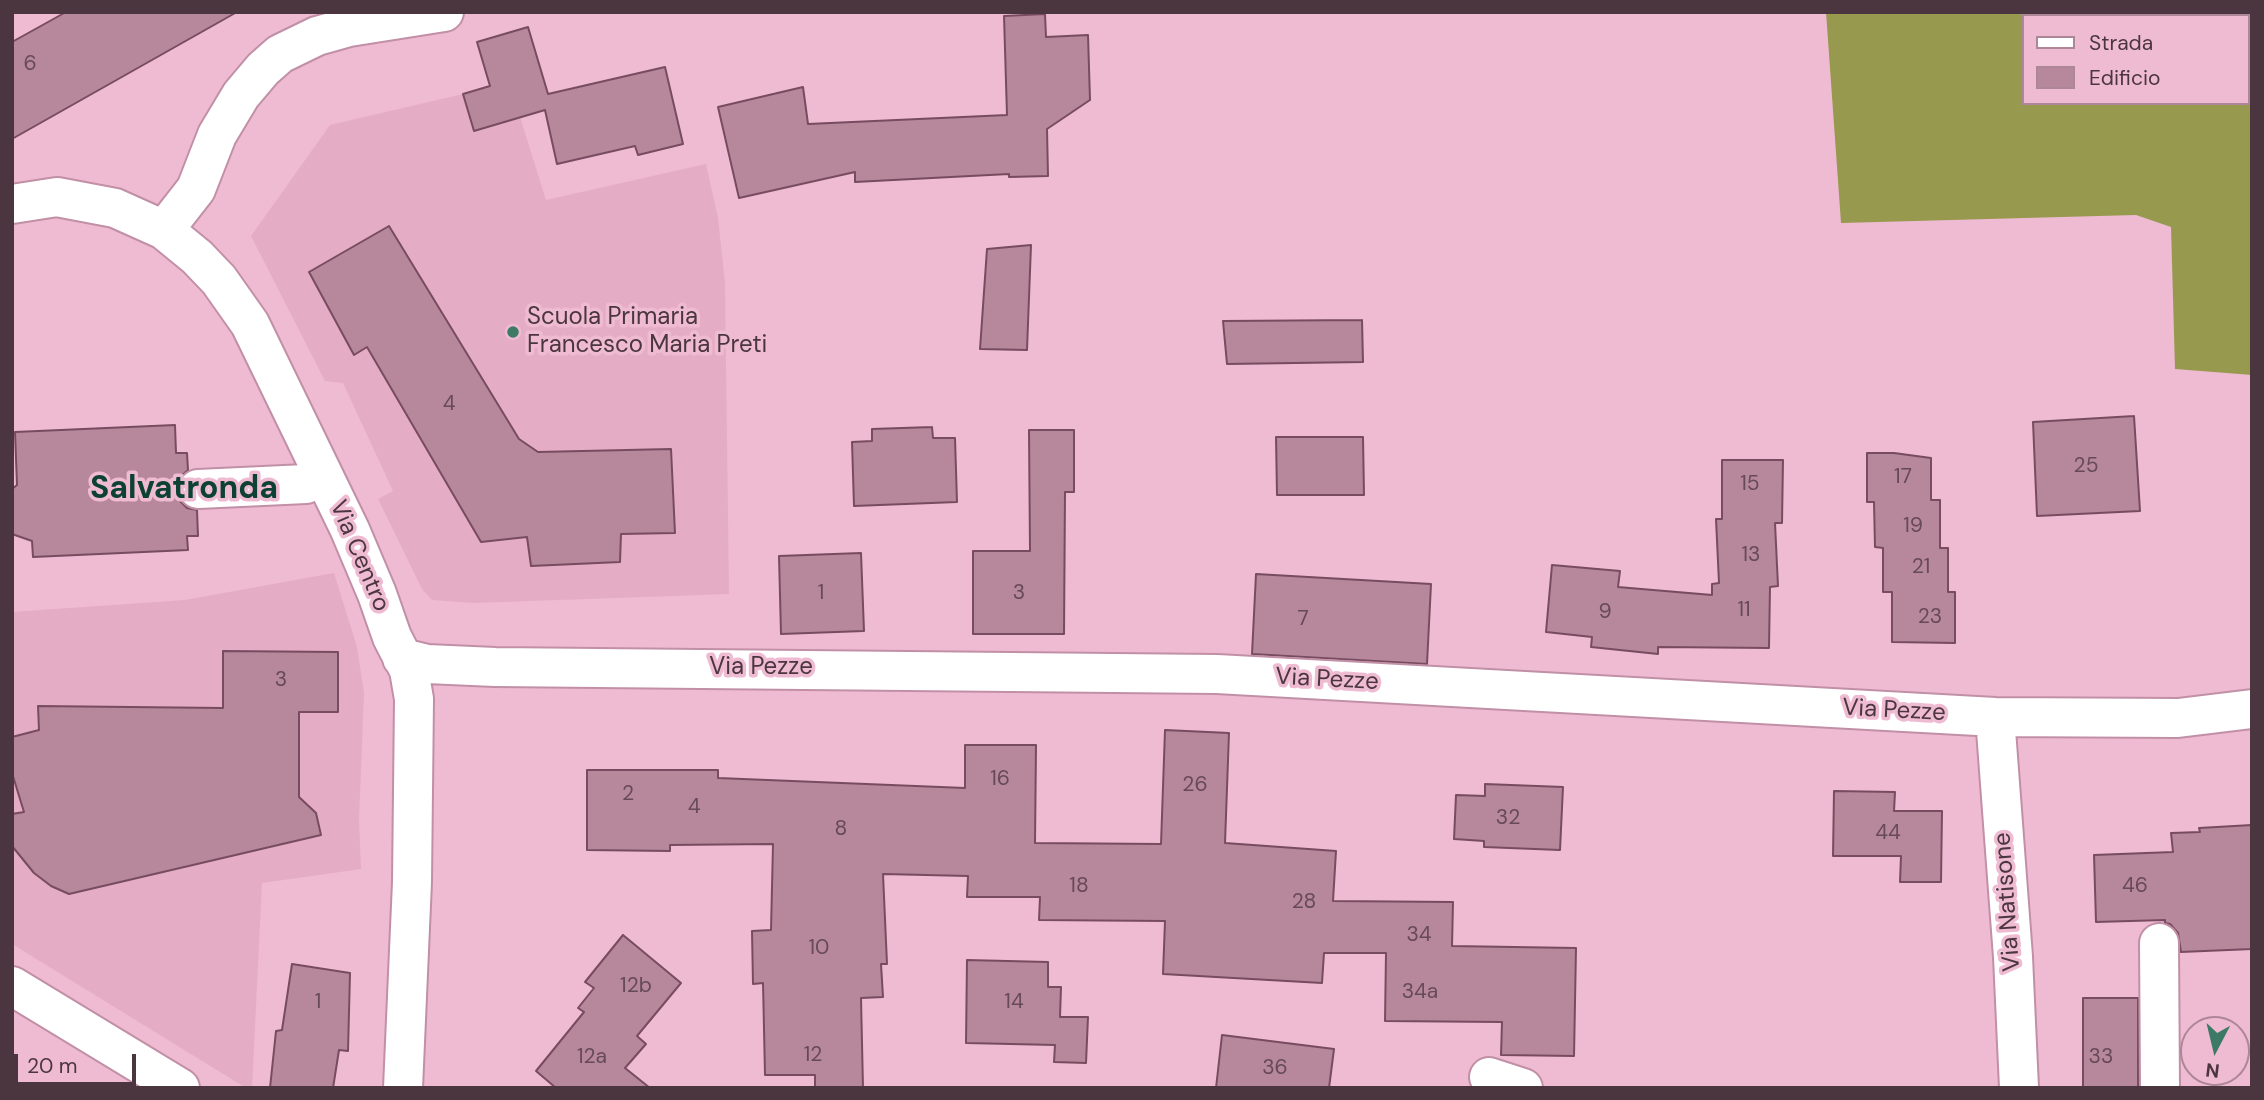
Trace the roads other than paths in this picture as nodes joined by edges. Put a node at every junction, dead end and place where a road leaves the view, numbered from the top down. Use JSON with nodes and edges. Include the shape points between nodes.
{"nodes":[{"id":1,"x":444,"y":12,"type":"edge"},
{"id":2,"x":12,"y":204,"type":"edge"},
{"id":3,"x":164,"y":230,"type":"junction"},
{"id":4,"x":306,"y":484,"type":"dead end"},
{"id":5,"x":198,"y":489,"type":"dead end"},
{"id":6,"x":402,"y":658,"type":"junction"},
{"id":7,"x":2252,"y":709,"type":"edge"},
{"id":8,"x":1995,"y":717,"type":"junction"},
{"id":9,"x":2159,"y":943,"type":"dead end"},
{"id":10,"x":12,"y":986,"type":"edge"},
{"id":11,"x":180,"y":1088,"type":"edge"},
{"id":12,"x":403,"y":1088,"type":"edge"},
{"id":13,"x":2019,"y":1088,"type":"edge"},
{"id":14,"x":2160,"y":1088,"type":"edge"}],
"edges":[{"from":1,"to":3,"type":"street","via":[[349,27],[280,54],[241,95],[217,135],[196,189]]},
{"from":2,"to":3,"type":"street","name":"Via Centro","via":[[42,198],[75,199],[115,208]]},
{"from":3,"to":6,"type":"street","name":"Via Centro","via":[[219,280],[250,324],[325,475]]},
{"from":4,"to":5,"type":"street"},
{"from":6,"to":8,"type":"street","name":"Via Pezze","via":[[427,664],[495,667],[1217,674]]},
{"from":6,"to":12,"type":"street","name":"Via Centro","via":[[414,699]]},
{"from":7,"to":8,"type":"street","name":"Via Pezze","via":[[2178,718]]},
{"from":8,"to":13,"type":"street","name":"Via Natisone"},
{"from":9,"to":14,"type":"street"},
{"from":10,"to":11,"type":"street"}]}
